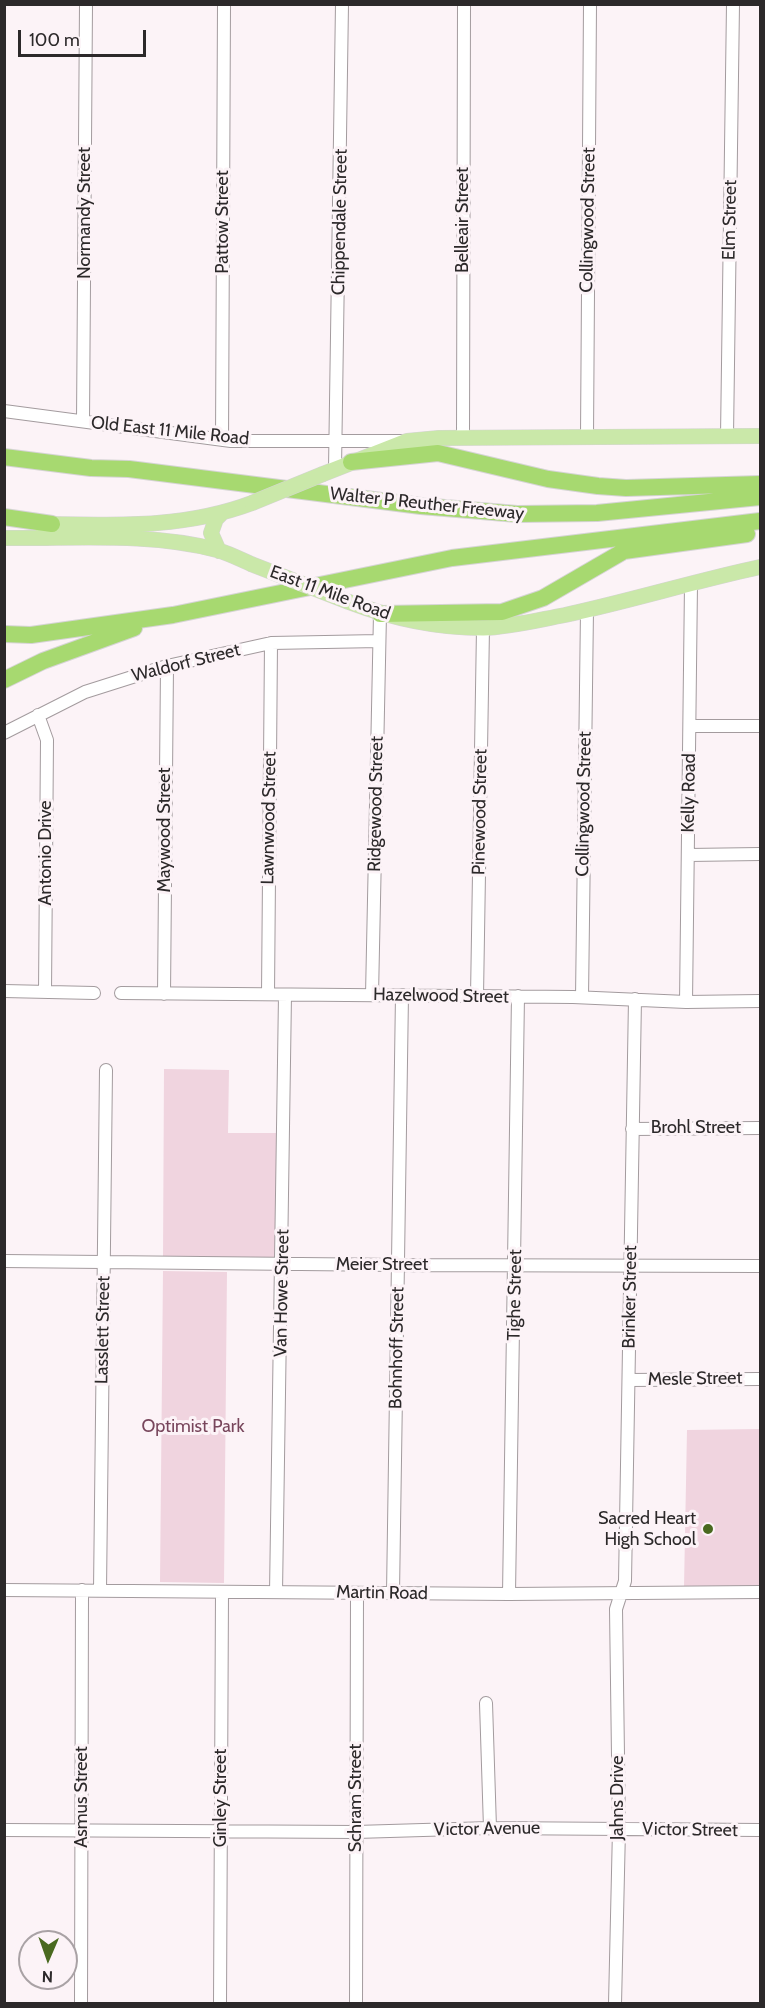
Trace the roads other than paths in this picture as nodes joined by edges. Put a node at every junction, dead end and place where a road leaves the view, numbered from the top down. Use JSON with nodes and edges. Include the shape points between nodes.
{"nodes":[{"id":1,"x":86,"y":4,"type":"edge"},
{"id":2,"x":224,"y":4,"type":"edge"},
{"id":3,"x":342,"y":4,"type":"edge"},
{"id":4,"x":464,"y":4,"type":"edge"},
{"id":5,"x":590,"y":4,"type":"edge"},
{"id":6,"x":733,"y":4,"type":"edge"},
{"id":7,"x":4,"y":411,"type":"edge"},
{"id":8,"x":83,"y":421,"type":"junction"},
{"id":9,"x":463,"y":436,"type":"junction"},
{"id":10,"x":587,"y":436,"type":"junction"},
{"id":11,"x":727,"y":436,"type":"junction"},
{"id":12,"x":760,"y":436,"type":"edge"},
{"id":13,"x":222,"y":440,"type":"junction"},
{"id":14,"x":337,"y":440,"type":"junction"},
{"id":15,"x":407,"y":441,"type":"junction"},
{"id":16,"x":4,"y":447,"type":"edge"},
{"id":17,"x":4,"y":457,"type":"edge"},
{"id":18,"x":336,"y":468,"type":"junction"},
{"id":19,"x":129,"y":469,"type":"junction"},
{"id":20,"x":760,"y":484,"type":"edge"},
{"id":21,"x":760,"y":497,"type":"edge"},
{"id":22,"x":222,"y":513,"type":"junction"},
{"id":23,"x":4,"y":517,"type":"edge"},
{"id":24,"x":760,"y":521,"type":"edge"},
{"id":25,"x":4,"y":524,"type":"edge"},
{"id":26,"x":52,"y":524,"type":"junction"},
{"id":27,"x":760,"y":531,"type":"edge"},
{"id":28,"x":4,"y":538,"type":"edge"},
{"id":29,"x":219,"y":551,"type":"junction"},
{"id":30,"x":760,"y":567,"type":"edge"},
{"id":31,"x":691,"y":584,"type":"junction"},
{"id":32,"x":586,"y":610,"type":"junction"},
{"id":33,"x":380,"y":614,"type":"junction"},
{"id":34,"x":173,"y":615,"type":"junction"},
{"id":35,"x":483,"y":628,"type":"junction"},
{"id":36,"x":4,"y":634,"type":"edge"},
{"id":37,"x":379,"y":641,"type":"junction"},
{"id":38,"x":271,"y":643,"type":"junction"},
{"id":39,"x":167,"y":666,"type":"junction"},
{"id":40,"x":4,"y":680,"type":"edge"},
{"id":41,"x":38,"y":715,"type":"junction"},
{"id":42,"x":690,"y":726,"type":"junction"},
{"id":43,"x":760,"y":726,"type":"edge"},
{"id":44,"x":4,"y":733,"type":"edge"},
{"id":45,"x":760,"y":854,"type":"edge"},
{"id":46,"x":688,"y":855,"type":"junction"},
{"id":47,"x":4,"y":991,"type":"edge"},
{"id":48,"x":45,"y":992,"type":"junction"},
{"id":49,"x":94,"y":993,"type":"dead end"},
{"id":50,"x":121,"y":993,"type":"dead end"},
{"id":51,"x":164,"y":994,"type":"junction"},
{"id":52,"x":268,"y":994,"type":"junction"},
{"id":53,"x":285,"y":994,"type":"junction"},
{"id":54,"x":372,"y":995,"type":"junction"},
{"id":55,"x":402,"y":995,"type":"junction"},
{"id":56,"x":477,"y":996,"type":"junction"},
{"id":57,"x":518,"y":996,"type":"junction"},
{"id":58,"x":582,"y":997,"type":"junction"},
{"id":59,"x":635,"y":999,"type":"junction"},
{"id":60,"x":760,"y":1001,"type":"edge"},
{"id":61,"x":686,"y":1002,"type":"junction"},
{"id":62,"x":106,"y":1070,"type":"dead end"},
{"id":63,"x":760,"y":1128,"type":"edge"},
{"id":64,"x":632,"y":1129,"type":"junction"},
{"id":65,"x":4,"y":1261,"type":"edge"},
{"id":66,"x":104,"y":1262,"type":"junction"},
{"id":67,"x":282,"y":1264,"type":"junction"},
{"id":68,"x":399,"y":1265,"type":"junction"},
{"id":69,"x":516,"y":1265,"type":"junction"},
{"id":70,"x":630,"y":1266,"type":"junction"},
{"id":71,"x":760,"y":1266,"type":"edge"},
{"id":72,"x":760,"y":1378,"type":"edge"},
{"id":73,"x":629,"y":1380,"type":"junction"},
{"id":74,"x":4,"y":1590,"type":"edge"},
{"id":75,"x":82,"y":1590,"type":"junction"},
{"id":76,"x":100,"y":1590,"type":"junction"},
{"id":77,"x":222,"y":1592,"type":"junction"},
{"id":78,"x":276,"y":1592,"type":"junction"},
{"id":79,"x":760,"y":1592,"type":"edge"},
{"id":80,"x":357,"y":1593,"type":"junction"},
{"id":81,"x":393,"y":1593,"type":"junction"},
{"id":82,"x":509,"y":1594,"type":"junction"},
{"id":83,"x":621,"y":1594,"type":"junction"},
{"id":84,"x":486,"y":1702,"type":"dead end"},
{"id":85,"x":490,"y":1828,"type":"junction"},
{"id":86,"x":619,"y":1829,"type":"junction"},
{"id":87,"x":4,"y":1830,"type":"edge"},
{"id":88,"x":81,"y":1830,"type":"junction"},
{"id":89,"x":760,"y":1830,"type":"edge"},
{"id":90,"x":221,"y":1832,"type":"junction"},
{"id":91,"x":356,"y":1832,"type":"junction"},
{"id":92,"x":81,"y":2004,"type":"edge"},
{"id":93,"x":220,"y":2004,"type":"edge"},
{"id":94,"x":356,"y":2004,"type":"edge"},
{"id":95,"x":615,"y":2004,"type":"edge"}],
"edges":[{"from":1,"to":8,"type":"street","name":"Normandy Street"},
{"from":2,"to":13,"type":"street","name":"Pattow Street"},
{"from":3,"to":14,"type":"street","name":"Chippendale Street"},
{"from":4,"to":9,"type":"street","name":"Belleair Street"},
{"from":5,"to":10,"type":"street","name":"Collingwood Street"},
{"from":6,"to":11,"type":"street","name":"Elm Street"},
{"from":7,"to":8,"type":"street","name":"Old East 11 Mile Road"},
{"from":8,"to":13,"type":"street","name":"Old East 11 Mile Road"},
{"from":9,"to":10,"type":"main road"},
{"from":9,"to":15,"type":"main road"},
{"from":10,"to":11,"type":"main road"},
{"from":11,"to":12,"type":"main road"},
{"from":13,"to":14,"type":"street","name":"Old East 11 Mile Road"},
{"from":14,"to":15,"type":"street","name":"Old East 11 Mile Road"},
{"from":14,"to":18,"type":"street","name":"Chippendale Street"},
{"from":15,"to":18,"type":"main road"},
{"from":16,"to":19,"type":"highway","via":[[92,458]]},
{"from":17,"to":19,"type":"highway"},
{"from":18,"to":20,"type":"highway","via":[[438,453],[548,479],[598,486]]},
{"from":18,"to":22,"type":"main road","bridge":true},
{"from":19,"to":21,"type":"highway","name":"Walter P Reuther Freeway","via":[[421,506],[517,514],[597,513]]},
{"from":22,"to":26,"type":"main road","via":[[152,525]]},
{"from":22,"to":29,"type":"main road","via":[[211,533]]},
{"from":23,"to":26,"type":"highway"},
{"from":24,"to":34,"type":"highway","name":"Walter P Reuther Freeway","via":[[452,558]]},
{"from":25,"to":26,"type":"main road"},
{"from":27,"to":33,"type":"highway","via":[[624,551],[543,598],[502,612]]},
{"from":28,"to":29,"type":"main road","name":"East 11 Mile Road","via":[[139,540]]},
{"from":29,"to":33,"type":"main road","name":"East 11 Mile Road","bridge":true},
{"from":30,"to":31,"type":"main road","name":"East 11 Mile Road"},
{"from":31,"to":32,"type":"main road","name":"East 11 Mile Road"},
{"from":31,"to":42,"type":"street","name":"Kelly Road"},
{"from":32,"to":35,"type":"main road","name":"East 11 Mile Road"},
{"from":32,"to":58,"type":"street","name":"Collingwood Street"},
{"from":33,"to":35,"type":"main road","name":"East 11 Mile Road"},
{"from":33,"to":37,"type":"street","name":"Ridgewood Street"},
{"from":34,"to":36,"type":"highway","via":[[31,635]]},
{"from":34,"to":40,"type":"highway","via":[[43,661]]},
{"from":35,"to":56,"type":"street","name":"Pinewood Street"},
{"from":37,"to":38,"type":"street","name":"Waldorf Street"},
{"from":37,"to":54,"type":"street","name":"Ridgewood Street"},
{"from":38,"to":39,"type":"street","name":"Waldorf Street"},
{"from":38,"to":52,"type":"street","name":"Lawnwood Street"},
{"from":39,"to":41,"type":"street","name":"Waldorf Street","via":[[102,685]]},
{"from":39,"to":51,"type":"street","name":"Maywood Street"},
{"from":41,"to":44,"type":"street","name":"Waldorf Street"},
{"from":41,"to":48,"type":"street","name":"Antonio Drive","via":[[47,740]]},
{"from":42,"to":43,"type":"street"},
{"from":42,"to":46,"type":"street","name":"Kelly Road"},
{"from":45,"to":46,"type":"street"},
{"from":46,"to":61,"type":"street","name":"Kelly Road"},
{"from":47,"to":48,"type":"street"},
{"from":48,"to":49,"type":"street"},
{"from":50,"to":51,"type":"street","name":"Hazelwood Street"},
{"from":51,"to":52,"type":"street","name":"Hazelwood Street"},
{"from":52,"to":53,"type":"street","name":"Hazelwood Street"},
{"from":53,"to":54,"type":"street","name":"Hazelwood Street"},
{"from":53,"to":67,"type":"street","name":"Van Howe Street"},
{"from":54,"to":55,"type":"street","name":"Hazelwood Street"},
{"from":55,"to":56,"type":"street","name":"Hazelwood Street"},
{"from":55,"to":68,"type":"street","name":"Bohnhoff Street"},
{"from":56,"to":57,"type":"street","name":"Hazelwood Street"},
{"from":57,"to":58,"type":"street","name":"Hazelwood Street"},
{"from":57,"to":69,"type":"street","name":"Tighe Street"},
{"from":58,"to":59,"type":"street","name":"Hazelwood Street"},
{"from":59,"to":61,"type":"street","name":"Hazelwood Street"},
{"from":59,"to":64,"type":"street","name":"Brinker Street"},
{"from":60,"to":61,"type":"street","name":"Hazelwood Street"},
{"from":62,"to":66,"type":"street","name":"Lasslett Street"},
{"from":63,"to":64,"type":"street","name":"Brohl Street"},
{"from":64,"to":70,"type":"street","name":"Brinker Street"},
{"from":65,"to":66,"type":"street","name":"Meier Street"},
{"from":66,"to":67,"type":"street","name":"Meier Street"},
{"from":66,"to":76,"type":"street","name":"Lasslett Street"},
{"from":67,"to":68,"type":"street","name":"Meier Street"},
{"from":67,"to":78,"type":"street","name":"Van Howe Street"},
{"from":68,"to":69,"type":"street","name":"Meier Street"},
{"from":68,"to":81,"type":"street","name":"Bohnhoff Street"},
{"from":69,"to":70,"type":"street","name":"Meier Street"},
{"from":69,"to":82,"type":"street","name":"Tighe Street"},
{"from":70,"to":71,"type":"street","name":"Meier Street"},
{"from":70,"to":73,"type":"street","name":"Brinker Street"},
{"from":72,"to":73,"type":"street","name":"Mesle Street"},
{"from":73,"to":83,"type":"street","name":"Brinker Street","via":[[626,1581]]},
{"from":74,"to":75,"type":"street","name":"Martin Road"},
{"from":75,"to":76,"type":"street","name":"Martin Road"},
{"from":75,"to":88,"type":"street","name":"Asmus Street"},
{"from":76,"to":77,"type":"street","name":"Martin Road"},
{"from":77,"to":78,"type":"street","name":"Martin Road"},
{"from":77,"to":90,"type":"street","name":"Ginley Street"},
{"from":78,"to":80,"type":"street","name":"Martin Road"},
{"from":79,"to":83,"type":"street","name":"Martin Road"},
{"from":80,"to":81,"type":"street","name":"Martin Road"},
{"from":80,"to":91,"type":"street","name":"Schram Street"},
{"from":81,"to":82,"type":"street","name":"Martin Road"},
{"from":82,"to":83,"type":"street","name":"Martin Road"},
{"from":83,"to":86,"type":"street","name":"Jahns Drive","via":[[616,1609]]},
{"from":84,"to":85,"type":"street"},
{"from":85,"to":86,"type":"street","name":"Victor Avenue"},
{"from":85,"to":91,"type":"street","name":"Victor Avenue"},
{"from":86,"to":89,"type":"street","name":"Victor Street"},
{"from":86,"to":95,"type":"street","name":"Jahns Drive"},
{"from":87,"to":88,"type":"street"},
{"from":88,"to":90,"type":"street"},
{"from":88,"to":92,"type":"street","name":"Asmus Street"},
{"from":90,"to":91,"type":"street"},
{"from":90,"to":93,"type":"street","name":"Ginley Street"},
{"from":91,"to":94,"type":"street","name":"Schram Street"}]}
